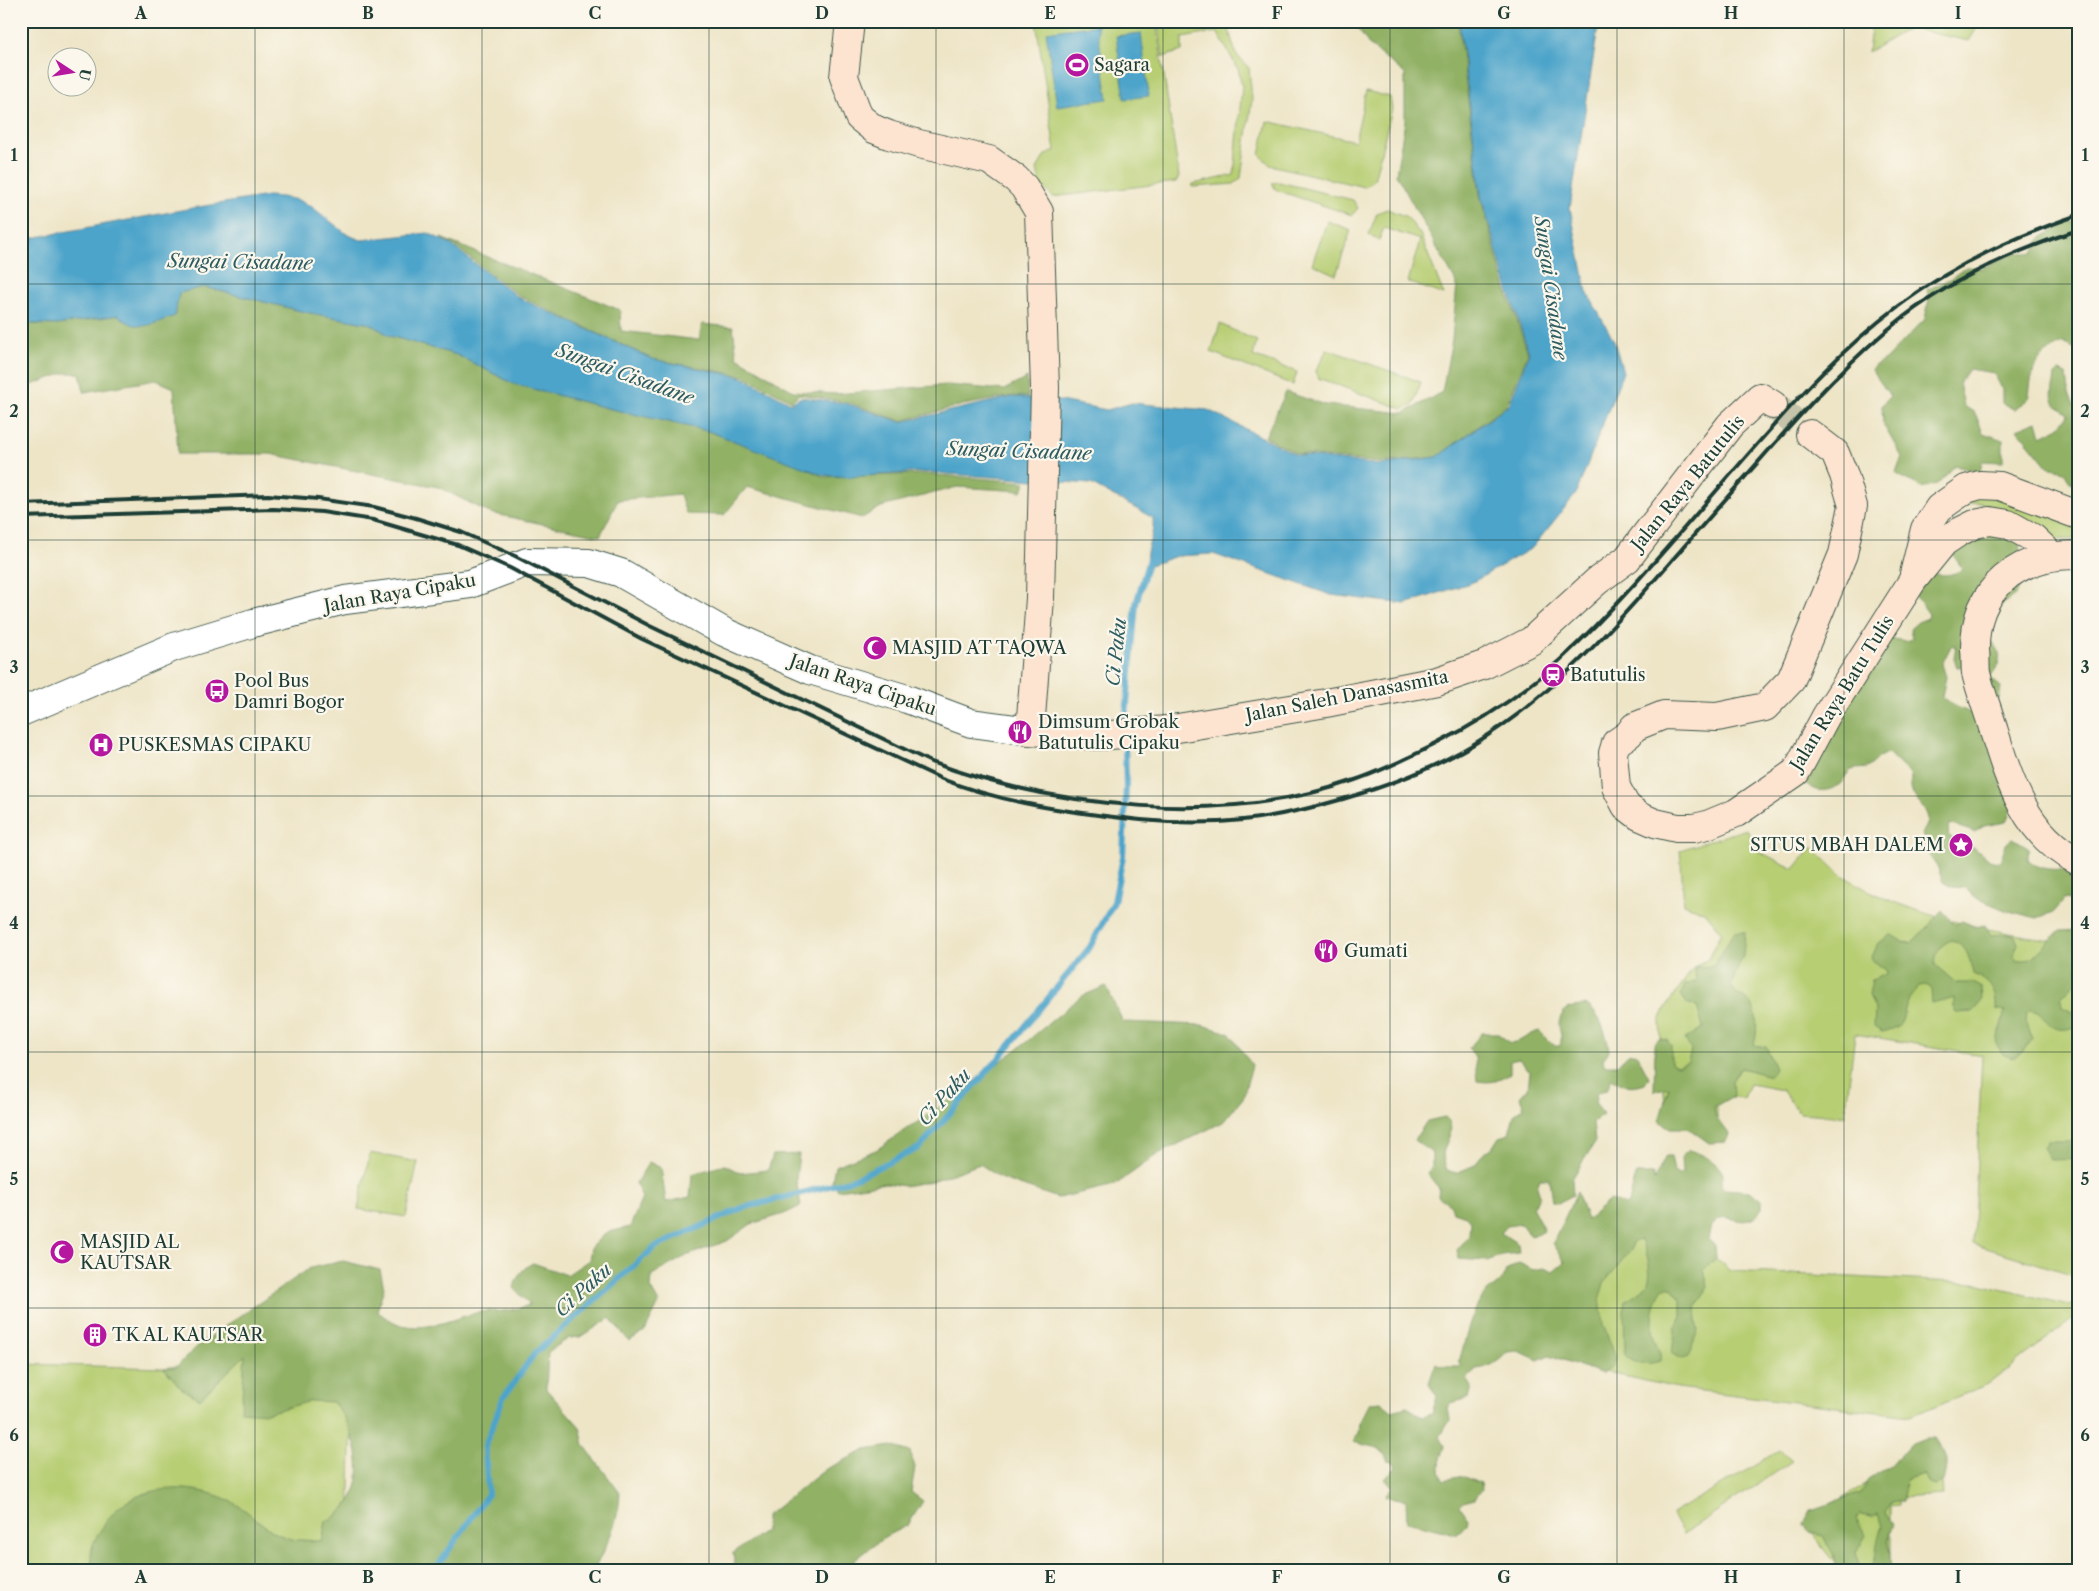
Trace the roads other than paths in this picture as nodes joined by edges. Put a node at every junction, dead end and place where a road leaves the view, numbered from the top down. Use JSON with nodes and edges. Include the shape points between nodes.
{"nodes":[{"id":1,"x":850,"y":21,"type":"edge"},
{"id":2,"x":1773,"y":405,"type":"tunnel mouth"},
{"id":3,"x":1810,"y":434,"type":"tunnel mouth"},
{"id":4,"x":2078,"y":514,"type":"edge"},
{"id":5,"x":2065,"y":555,"type":"edge"},
{"id":6,"x":1627,"y":559,"type":"joint"},
{"id":7,"x":1913,"y":580,"type":"junction"},
{"id":8,"x":21,"y":712,"type":"edge"},
{"id":9,"x":1030,"y":731,"type":"junction"},
{"id":10,"x":2078,"y":861,"type":"edge"}],
"edges":[{"from":1,"to":9,"type":"main road","via":[[844,77],[859,117],[874,129],[889,135],[989,160],[1024,187],[1039,212],[1045,388],[1043,506]]},
{"from":2,"to":6,"type":"main road","name":"Jalan Raya Batutulis","via":[[1760,397],[1730,425]]},
{"from":3,"to":7,"type":"main road","name":"Jalan Raya Batu Tulis","via":[[1835,453],[1853,506],[1843,554],[1791,680],[1765,707],[1717,717],[1664,715],[1634,728],[1616,743],[1613,753],[1616,787],[1626,806],[1646,820],[1677,828],[1694,828],[1727,819],[1796,772],[1826,716]]},
{"from":4,"to":7,"type":"main road","via":[[2000,486],[1980,485],[1966,489],[1939,508],[1924,529]]},
{"from":5,"to":7,"type":"main road","via":[[2008,524],[1990,521],[1975,524],[1944,542]]},
{"from":5,"to":10,"type":"main road","via":[[2007,574],[1989,593],[1975,629],[1976,672],[2013,790],[2027,816],[2042,836],[2064,855]]},
{"from":6,"to":9,"type":"main road","name":"Jalan Saleh Danasasmita","via":[[1597,580],[1531,641],[1484,665],[1437,681],[1166,730],[1099,736]]},
{"from":8,"to":9,"type":"street","name":"Jalan Raya Cipaku","via":[[174,647],[253,623],[345,600],[470,584],[527,562],[588,563],[621,573],[724,632],[810,670],[907,699],[971,723]]}]}
